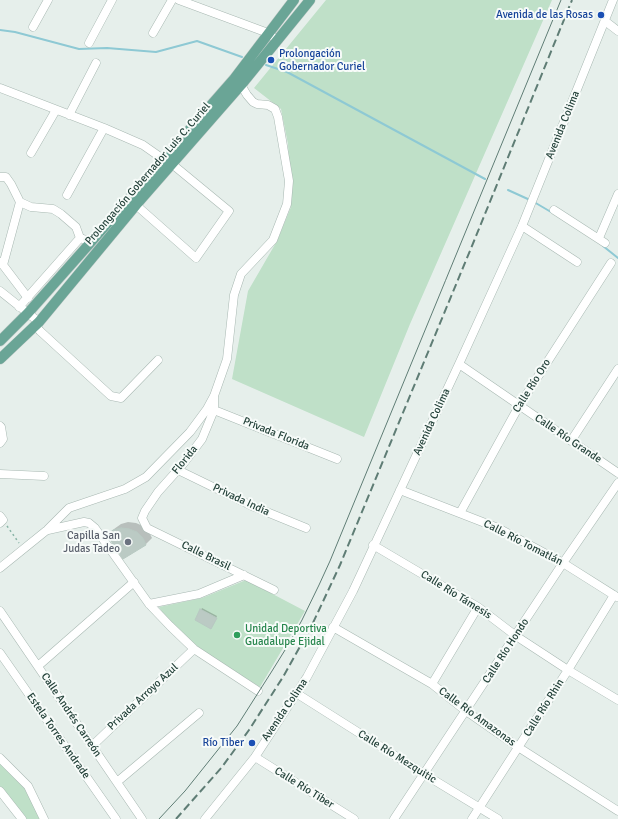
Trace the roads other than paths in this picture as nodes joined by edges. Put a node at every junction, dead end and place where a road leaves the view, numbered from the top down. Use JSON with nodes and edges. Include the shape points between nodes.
{"nodes":[{"id":1,"x":48,"y":0,"type":"edge"},
{"id":2,"x":112,"y":0,"type":"edge"},
{"id":3,"x":172,"y":0,"type":"edge"},
{"id":4,"x":179,"y":0,"type":"edge"},
{"id":5,"x":294,"y":0,"type":"edge"},
{"id":6,"x":310,"y":0,"type":"edge"},
{"id":7,"x":613,"y":0,"type":"edge"},
{"id":8,"x":605,"y":21,"type":"junction"},
{"id":9,"x":34,"y":27,"type":"dead end"},
{"id":10,"x":618,"y":31,"type":"edge"},
{"id":11,"x":153,"y":33,"type":"dead end"},
{"id":12,"x":268,"y":33,"type":"junction"},
{"id":13,"x":278,"y":40,"type":"junction"},
{"id":14,"x":89,"y":43,"type":"dead end"},
{"id":15,"x":96,"y":63,"type":"dead end"},
{"id":16,"x":237,"y":82,"type":"junction"},
{"id":17,"x":0,"y":88,"type":"edge"},
{"id":18,"x":56,"y":110,"type":"junction"},
{"id":19,"x":69,"y":115,"type":"junction"},
{"id":20,"x":104,"y":128,"type":"junction"},
{"id":21,"x":31,"y":153,"type":"dead end"},
{"id":22,"x":168,"y":161,"type":"junction"},
{"id":23,"x":0,"y":176,"type":"edge"},
{"id":24,"x":618,"y":194,"type":"edge"},
{"id":25,"x":67,"y":195,"type":"dead end"},
{"id":26,"x":20,"y":202,"type":"junction"},
{"id":27,"x":136,"y":205,"type":"junction"},
{"id":28,"x":554,"y":210,"type":"dead end"},
{"id":29,"x":522,"y":226,"type":"junction"},
{"id":30,"x":80,"y":238,"type":"junction"},
{"id":31,"x":91,"y":242,"type":"junction"},
{"id":32,"x":577,"y":262,"type":"dead end"},
{"id":33,"x":2,"y":263,"type":"edge"},
{"id":34,"x":611,"y":263,"type":"dead end"},
{"id":35,"x":0,"y":291,"type":"edge"},
{"id":36,"x":28,"y":298,"type":"junction"},
{"id":37,"x":19,"y":306,"type":"junction"},
{"id":38,"x":28,"y":313,"type":"junction"},
{"id":39,"x":37,"y":323,"type":"junction"},
{"id":40,"x":0,"y":342,"type":"edge"},
{"id":41,"x":0,"y":359,"type":"edge"},
{"id":42,"x":158,"y":360,"type":"dead end"},
{"id":43,"x":459,"y":364,"type":"junction"},
{"id":44,"x":618,"y":369,"type":"edge"},
{"id":45,"x":214,"y":396,"type":"junction"},
{"id":46,"x":519,"y":406,"type":"junction"},
{"id":47,"x":214,"y":410,"type":"junction"},
{"id":48,"x":0,"y":426,"type":"edge"},
{"id":49,"x":571,"y":441,"type":"junction"},
{"id":50,"x":0,"y":443,"type":"edge"},
{"id":51,"x":337,"y":459,"type":"dead end"},
{"id":52,"x":178,"y":470,"type":"junction"},
{"id":53,"x":618,"y":473,"type":"edge"},
{"id":54,"x":0,"y":474,"type":"edge"},
{"id":55,"x":44,"y":476,"type":"dead end"},
{"id":56,"x":618,"y":483,"type":"edge"},
{"id":57,"x":400,"y":490,"type":"junction"},
{"id":58,"x":460,"y":513,"type":"junction"},
{"id":59,"x":142,"y":518,"type":"joint"},
{"id":60,"x":306,"y":528,"type":"dead end"},
{"id":61,"x":47,"y":530,"type":"junction"},
{"id":62,"x":373,"y":545,"type":"junction"},
{"id":63,"x":563,"y":563,"type":"junction"},
{"id":64,"x":0,"y":568,"type":"edge"},
{"id":65,"x":244,"y":575,"type":"junction"},
{"id":66,"x":134,"y":582,"type":"junction"},
{"id":67,"x":274,"y":590,"type":"dead end"},
{"id":68,"x":616,"y":596,"type":"edge"},
{"id":69,"x":149,"y":604,"type":"junction"},
{"id":70,"x":478,"y":607,"type":"junction"},
{"id":71,"x":0,"y":611,"type":"edge"},
{"id":72,"x":334,"y":627,"type":"junction"},
{"id":73,"x":516,"y":636,"type":"junction"},
{"id":74,"x":194,"y":649,"type":"junction"},
{"id":75,"x":0,"y":653,"type":"edge"},
{"id":76,"x":38,"y":666,"type":"junction"},
{"id":77,"x":568,"y":670,"type":"junction"},
{"id":78,"x":432,"y":684,"type":"junction"},
{"id":79,"x":258,"y":691,"type":"dead end"},
{"id":80,"x":296,"y":693,"type":"junction"},
{"id":81,"x":618,"y":700,"type":"edge"},
{"id":82,"x":466,"y":711,"type":"junction"},
{"id":83,"x":199,"y":713,"type":"dead end"},
{"id":84,"x":92,"y":746,"type":"junction"},
{"id":85,"x":518,"y":747,"type":"junction"},
{"id":86,"x":254,"y":757,"type":"junction"},
{"id":87,"x":0,"y":758,"type":"edge"},
{"id":88,"x":424,"y":774,"type":"junction"},
{"id":89,"x":117,"y":782,"type":"junction"},
{"id":90,"x":0,"y":791,"type":"edge"},
{"id":91,"x":480,"y":808,"type":"junction"},
{"id":92,"x":618,"y":811,"type":"edge"},
{"id":93,"x":209,"y":818,"type":"edge"},
{"id":94,"x":22,"y":819,"type":"edge"},
{"id":95,"x":44,"y":819,"type":"edge"},
{"id":96,"x":116,"y":819,"type":"edge"},
{"id":97,"x":142,"y":819,"type":"edge"},
{"id":98,"x":354,"y":819,"type":"edge"},
{"id":99,"x":394,"y":819,"type":"edge"},
{"id":100,"x":472,"y":819,"type":"edge"},
{"id":101,"x":498,"y":819,"type":"edge"}],
"edges":[{"from":1,"to":9,"type":"street"},
{"from":2,"to":14,"type":"street"},
{"from":3,"to":11,"type":"street"},
{"from":4,"to":12,"type":"street"},
{"from":5,"to":12,"type":"main road","name":"Prolongación Gobernador Luis C. Curiel"},
{"from":6,"to":13,"type":"main road","name":"Prolongación Gobernador Luis C. Curiel"},
{"from":7,"to":8,"type":"street","name":"Avenida Colima"},
{"from":8,"to":10,"type":"street"},
{"from":8,"to":29,"type":"street","name":"Avenida Colima"},
{"from":12,"to":13,"type":"street"},
{"from":12,"to":16,"type":"main road","name":"Prolongación Gobernador Luis C. Curiel"},
{"from":13,"to":16,"type":"main road","name":"Prolongación Gobernador Luis C. Curiel"},
{"from":15,"to":19,"type":"street"},
{"from":16,"to":22,"type":"main road","name":"Prolongación Gobernador Luis C. Curiel"},
{"from":16,"to":45,"type":"street","via":[[253,102],[275,109],[289,181],[287,204],[274,240],[241,274],[234,294],[228,359]]},
{"from":17,"to":18,"type":"street"},
{"from":18,"to":19,"type":"street"},
{"from":18,"to":21,"type":"street"},
{"from":19,"to":20,"type":"street"},
{"from":20,"to":22,"type":"street","via":[[144,145]]},
{"from":20,"to":25,"type":"street"},
{"from":22,"to":27,"type":"main road","name":"Prolongación Gobernador Luis C. Curiel"},
{"from":22,"to":27,"type":"street","via":[[229,211],[196,258]]},
{"from":22,"to":31,"type":"main road","name":"Prolongación Gobernador Luis C. Curiel"},
{"from":23,"to":26,"type":"street","via":[[11,184]]},
{"from":24,"to":28,"type":"street","via":[[602,241]]},
{"from":26,"to":30,"type":"street","via":[[61,214],[76,227]]},
{"from":26,"to":33,"type":"street"},
{"from":27,"to":39,"type":"main road","name":"Prolongación Gobernador Luis C. Curiel"},
{"from":29,"to":32,"type":"street"},
{"from":29,"to":43,"type":"street","name":"Avenida Colima"},
{"from":30,"to":31,"type":"street"},
{"from":30,"to":36,"type":"street"},
{"from":31,"to":38,"type":"main road","name":"Prolongación Gobernador Luis C. Curiel"},
{"from":33,"to":36,"type":"street"},
{"from":34,"to":46,"type":"street","name":"Calle Río Oro"},
{"from":35,"to":37,"type":"street"},
{"from":36,"to":37,"type":"street"},
{"from":37,"to":38,"type":"street"},
{"from":38,"to":39,"type":"street"},
{"from":38,"to":40,"type":"main road","name":"Prolongación Gobernador Luis C. Curiel"},
{"from":39,"to":41,"type":"main road","name":"Prolongación Gobernador Luis C. Curiel"},
{"from":39,"to":42,"type":"street","via":[[40,331],[111,396],[121,398]]},
{"from":43,"to":46,"type":"street","name":"Calle Río Grande"},
{"from":43,"to":57,"type":"street","name":"Avenida Colima"},
{"from":44,"to":49,"type":"street"},
{"from":45,"to":47,"type":"street","name":"Florida"},
{"from":45,"to":61,"type":"street","via":[[190,432],[146,477],[125,489],[69,508]]},
{"from":46,"to":49,"type":"street","name":"Calle Río Grande"},
{"from":46,"to":58,"type":"street","name":"Calle Río Oro"},
{"from":47,"to":51,"type":"street","name":"Privada Florida"},
{"from":47,"to":52,"type":"street","name":"Florida","via":[[202,439]]},
{"from":48,"to":50,"type":"street","via":[[3,439]]},
{"from":49,"to":53,"type":"street","name":"Calle Río Grande"},
{"from":52,"to":59,"type":"street","name":"Florida","via":[[158,492]]},
{"from":52,"to":60,"type":"street","name":"Privada India","via":[[252,506]]},
{"from":54,"to":55,"type":"street"},
{"from":56,"to":63,"type":"street","name":"Calle Río Hondo"},
{"from":57,"to":58,"type":"street","name":"Calle Río Tomatlán"},
{"from":57,"to":62,"type":"street","name":"Avenida Colima"},
{"from":58,"to":63,"type":"street","name":"Calle Río Tomatlán","via":[[498,528]]},
{"from":59,"to":65,"type":"street","name":"Calle Brasil","via":[[147,528]]},
{"from":61,"to":64,"type":"street"},
{"from":61,"to":66,"type":"street","via":[[89,523]]},
{"from":62,"to":70,"type":"street","name":"Calle Río Támesis"},
{"from":62,"to":72,"type":"street","name":"Avenida Colima"},
{"from":63,"to":68,"type":"street","name":"Calle Río Tomatlán"},
{"from":63,"to":73,"type":"street","name":"Calle Río Hondo"},
{"from":65,"to":67,"type":"street","name":"Calle Brasil"},
{"from":65,"to":69,"type":"street","via":[[199,594]]},
{"from":66,"to":69,"type":"street"},
{"from":66,"to":76,"type":"street"},
{"from":68,"to":77,"type":"street","name":"Calle Río Rhin"},
{"from":69,"to":74,"type":"street"},
{"from":70,"to":73,"type":"street","name":"Calle Río Támesis"},
{"from":70,"to":78,"type":"street"},
{"from":71,"to":76,"type":"street","name":"Calle Andrés Carreón"},
{"from":72,"to":78,"type":"street","name":"Calle Río Amazonas"},
{"from":72,"to":80,"type":"street","name":"Avenida Colima"},
{"from":73,"to":77,"type":"street","name":"Calle Río Támesis"},
{"from":73,"to":82,"type":"street","name":"Calle Río Hondo"},
{"from":74,"to":79,"type":"street"},
{"from":74,"to":84,"type":"street","name":"Privada Arroyo Azul"},
{"from":75,"to":96,"type":"street","name":"Estela Torres Andrade"},
{"from":76,"to":84,"type":"street","name":"Calle Andrés Carreón"},
{"from":77,"to":81,"type":"street","name":"Calle Río Támesis"},
{"from":77,"to":85,"type":"street","name":"Calle Río Rhin"},
{"from":78,"to":82,"type":"street","name":"Calle Río Amazonas"},
{"from":80,"to":86,"type":"street","name":"Avenida Colima"},
{"from":80,"to":88,"type":"street","name":"Calle Río Mezquitic"},
{"from":82,"to":85,"type":"street","name":"Calle Río Amazonas"},
{"from":82,"to":88,"type":"street","name":"Calle Río Hondo"},
{"from":83,"to":89,"type":"street"},
{"from":84,"to":89,"type":"street","name":"Calle Andrés Carreón"},
{"from":85,"to":91,"type":"street","name":"Calle Río Rhin"},
{"from":85,"to":92,"type":"street","name":"Calle Río Amazonas"},
{"from":86,"to":93,"type":"street","name":"Avenida Colima"},
{"from":86,"to":98,"type":"street","name":"Calle Río Tíber"},
{"from":87,"to":95,"type":"street","via":[[28,786]]},
{"from":88,"to":91,"type":"street","name":"Calle Río Mezquitic"},
{"from":88,"to":99,"type":"street","name":"Calle Río Hondo"},
{"from":89,"to":97,"type":"street","name":"Calle Andrés Carreón"},
{"from":90,"to":94,"type":"street"},
{"from":91,"to":100,"type":"street","name":"Calle Río Rhin"},
{"from":91,"to":101,"type":"street","name":"Calle Río Mezquitic"}]}
